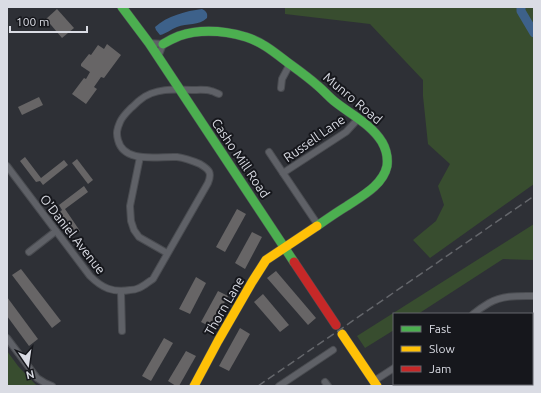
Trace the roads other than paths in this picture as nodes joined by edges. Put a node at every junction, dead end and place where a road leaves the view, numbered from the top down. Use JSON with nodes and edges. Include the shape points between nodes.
{"nodes":[{"id":1,"x":122,"y":7,"type":"edge"},
{"id":2,"x":149,"y":43,"type":"junction"},
{"id":3,"x":164,"y":44,"type":"junction"},
{"id":4,"x":158,"y":57,"type":"junction"},
{"id":5,"x":290,"y":64,"type":"junction"},
{"id":6,"x":281,"y":88,"type":"dead end"},
{"id":7,"x":179,"y":89,"type":"junction"},
{"id":8,"x":219,"y":94,"type":"dead end"},
{"id":9,"x":358,"y":119,"type":"junction"},
{"id":10,"x":269,"y":152,"type":"dead end"},
{"id":11,"x":140,"y":157,"type":"junction"},
{"id":12,"x":7,"y":166,"type":"edge"},
{"id":13,"x":283,"y":173,"type":"junction"},
{"id":14,"x":318,"y":225,"type":"junction"},
{"id":15,"x":56,"y":231,"type":"junction"},
{"id":16,"x":285,"y":247,"type":"junction"},
{"id":17,"x":29,"y":252,"type":"dead end"},
{"id":18,"x":167,"y":253,"type":"junction"},
{"id":19,"x":122,"y":292,"type":"junction"},
{"id":20,"x":534,"y":296,"type":"edge"},
{"id":21,"x":474,"y":313,"type":"edge"},
{"id":22,"x":336,"y":325,"type":"dead end"},
{"id":23,"x":122,"y":331,"type":"dead end"},
{"id":24,"x":342,"y":334,"type":"dead end"},
{"id":25,"x":7,"y":338,"type":"edge"},
{"id":26,"x":333,"y":350,"type":"dead end"},
{"id":27,"x":393,"y":369,"type":"edge"},
{"id":28,"x":375,"y":384,"type":"edge"},
{"id":29,"x":283,"y":385,"type":"edge"},
{"id":30,"x":52,"y":386,"type":"edge"},
{"id":31,"x":194,"y":386,"type":"edge"}],
"edges":[{"from":1,"to":2,"type":"street","name":"Casho Mill Road"},
{"from":2,"to":3,"type":"street","name":"Munro Road"},
{"from":2,"to":4,"type":"street","name":"Casho Mill Road"},
{"from":3,"to":4,"type":"street"},
{"from":3,"to":5,"type":"street","name":"Munro Road","via":[[179,36],[195,33],[232,34],[260,42]]},
{"from":4,"to":7,"type":"street","name":"Casho Mill Road"},
{"from":5,"to":6,"type":"street","via":[[282,79]]},
{"from":5,"to":9,"type":"street","name":"Munro Road"},
{"from":7,"to":8,"type":"street"},
{"from":7,"to":11,"type":"street","via":[[145,96],[122,118],[117,129],[119,144],[124,152]]},
{"from":7,"to":16,"type":"street","name":"Casho Mill Road"},
{"from":9,"to":13,"type":"street","name":"Russell Lane","via":[[342,135]]},
{"from":9,"to":14,"type":"street","name":"Munro Road","via":[[374,131],[383,144],[387,155],[384,174],[372,189]]},
{"from":10,"to":13,"type":"street","name":"Russell Lane"},
{"from":11,"to":18,"type":"street","via":[[130,206],[131,221],[139,237]]},
{"from":11,"to":18,"type":"street","via":[[178,157],[193,161],[209,171],[208,183]]},
{"from":12,"to":15,"type":"street","name":"O'Daniel Avenue"},
{"from":13,"to":14,"type":"street","name":"Russell Lane"},
{"from":14,"to":16,"type":"street","name":"Munro Road"},
{"from":15,"to":17,"type":"street"},
{"from":15,"to":19,"type":"street","name":"O'Daniel Avenue","via":[[95,282]]},
{"from":16,"to":22,"type":"street","name":"Casho Mill Road"},
{"from":16,"to":31,"type":"street","name":"Thorn Lane","via":[[266,260],[261,267]]},
{"from":18,"to":19,"type":"street","via":[[152,279],[138,289]]},
{"from":19,"to":23,"type":"street"},
{"from":20,"to":21,"type":"street","via":[[501,298]]},
{"from":24,"to":28,"type":"street"},
{"from":25,"to":30,"type":"street","via":[[38,378]]},
{"from":26,"to":29,"type":"street"},
{"from":27,"to":28,"type":"street"}]}
